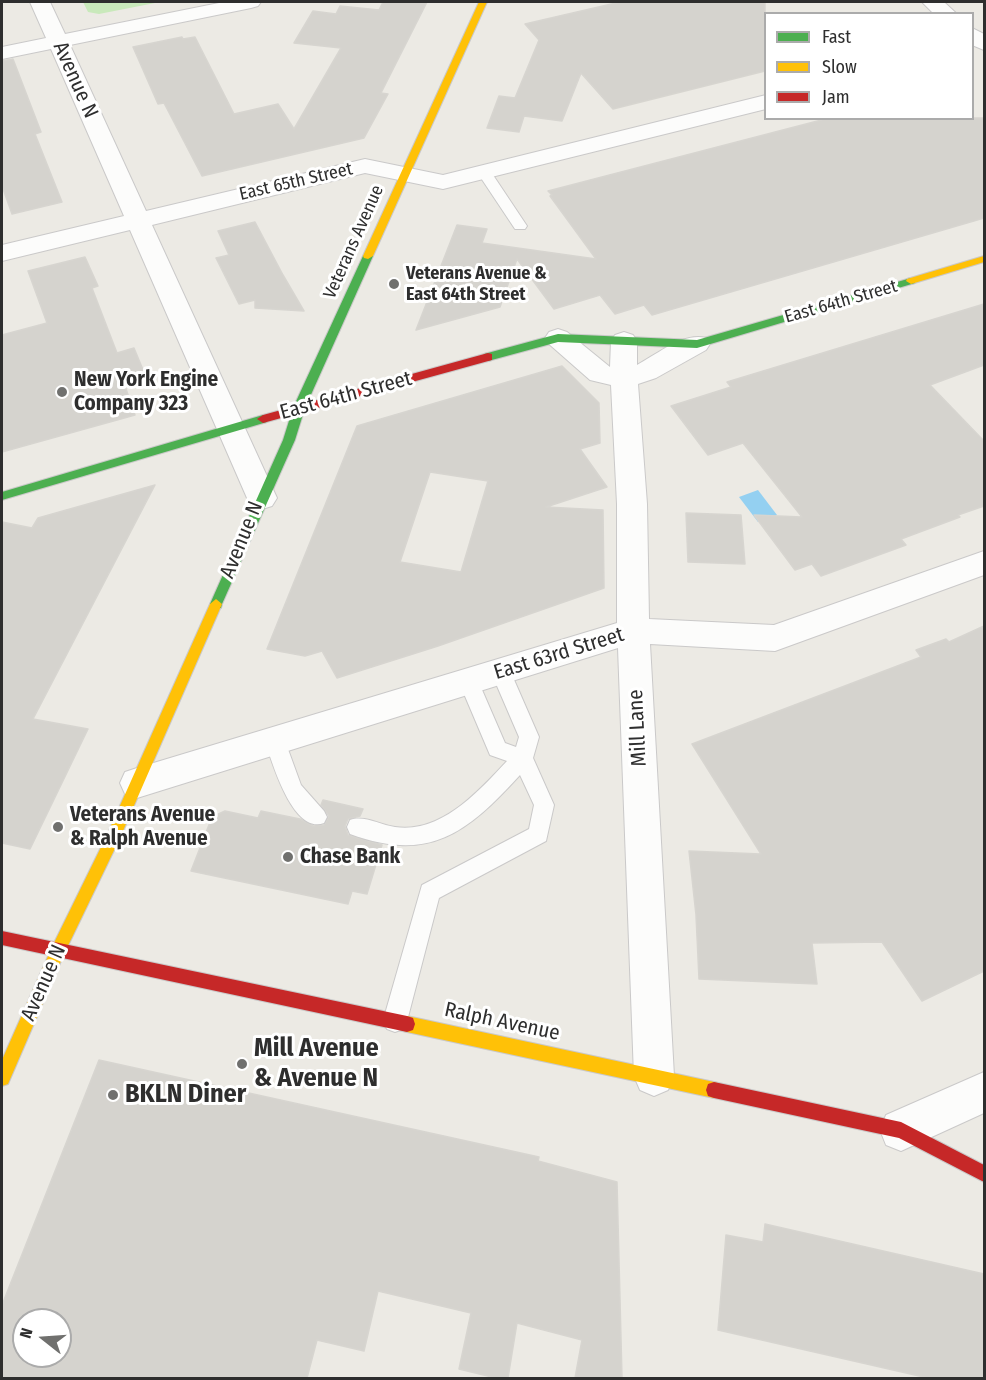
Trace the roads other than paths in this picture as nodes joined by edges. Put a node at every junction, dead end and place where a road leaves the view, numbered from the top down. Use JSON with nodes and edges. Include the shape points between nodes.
{"nodes":[{"id":1,"x":40,"y":2,"type":"edge"},
{"id":2,"x":251,"y":2,"type":"edge"},
{"id":3,"x":483,"y":2,"type":"edge"},
{"id":4,"x":932,"y":2,"type":"edge"},
{"id":5,"x":944,"y":12,"type":"edge"},
{"id":6,"x":58,"y":40,"type":"junction"},
{"id":7,"x":2,"y":52,"type":"edge"},
{"id":8,"x":764,"y":102,"type":"edge"},
{"id":9,"x":484,"y":172,"type":"junction"},
{"id":10,"x":405,"y":174,"type":"junction"},
{"id":11,"x":138,"y":220,"type":"junction"},
{"id":12,"x":520,"y":226,"type":"dead end"},
{"id":13,"x":2,"y":253,"type":"edge"},
{"id":14,"x":984,"y":259,"type":"edge"},
{"id":15,"x":558,"y":338,"type":"junction"},
{"id":16,"x":624,"y":341,"type":"junction"},
{"id":17,"x":697,"y":344,"type":"junction"},
{"id":18,"x":624,"y":379,"type":"junction"},
{"id":19,"x":299,"y":408,"type":"junction"},
{"id":20,"x":231,"y":428,"type":"junction"},
{"id":21,"x":2,"y":496,"type":"edge"},
{"id":22,"x":262,"y":498,"type":"junction"},
{"id":23,"x":984,"y":564,"type":"edge"},
{"id":24,"x":633,"y":631,"type":"junction"},
{"id":25,"x":501,"y":672,"type":"junction"},
{"id":26,"x":469,"y":682,"type":"junction"},
{"id":27,"x":274,"y":741,"type":"junction"},
{"id":28,"x":523,"y":758,"type":"junction"},
{"id":29,"x":137,"y":783,"type":"junction"},
{"id":30,"x":317,"y":817,"type":"dead end"},
{"id":31,"x":357,"y":827,"type":"dead end"},
{"id":32,"x":2,"y":938,"type":"edge"},
{"id":33,"x":58,"y":950,"type":"junction"},
{"id":34,"x":395,"y":1021,"type":"junction"},
{"id":35,"x":654,"y":1076,"type":"junction"},
{"id":36,"x":2,"y":1078,"type":"edge"},
{"id":37,"x":984,"y":1092,"type":"edge"},
{"id":38,"x":901,"y":1130,"type":"junction"},
{"id":39,"x":984,"y":1174,"type":"edge"}],
"edges":[{"from":1,"to":6,"type":"street","name":"Avenue N"},
{"from":2,"to":6,"type":"street"},
{"from":3,"to":10,"type":"street","name":"Veterans Avenue"},
{"from":4,"to":5,"type":"street"},
{"from":6,"to":7,"type":"street"},
{"from":6,"to":11,"type":"street","name":"Avenue N"},
{"from":8,"to":9,"type":"street","name":"East 65th Street"},
{"from":9,"to":10,"type":"street","name":"East 65th Street","via":[[443,182]]},
{"from":9,"to":12,"type":"lane"},
{"from":10,"to":11,"type":"street","name":"East 65th Street","via":[[365,166]]},
{"from":10,"to":19,"type":"street","name":"Veterans Avenue"},
{"from":11,"to":13,"type":"street","name":"East 65th Street"},
{"from":11,"to":20,"type":"street","name":"Avenue N"},
{"from":14,"to":17,"type":"street","name":"East 64th Street"},
{"from":15,"to":16,"type":"street","name":"East 64th Street"},
{"from":15,"to":18,"type":"street","via":[[600,374]]},
{"from":15,"to":19,"type":"street","name":"East 64th Street"},
{"from":16,"to":17,"type":"street","name":"East 64th Street"},
{"from":16,"to":18,"type":"street","name":"Mill Lane"},
{"from":17,"to":18,"type":"street","name":"East 64th Street","via":[[646,372]]},
{"from":18,"to":24,"type":"street","name":"Mill Lane","via":[[632,504]]},
{"from":19,"to":20,"type":"street","name":"East 64th Street"},
{"from":19,"to":22,"type":"street","name":"Veterans Avenue"},
{"from":20,"to":21,"type":"street","name":"East 64th Street"},
{"from":20,"to":22,"type":"street","name":"Avenue N"},
{"from":22,"to":29,"type":"street","name":"Avenue N"},
{"from":23,"to":24,"type":"street","name":"East 63rd Street","via":[[775,638]]},
{"from":24,"to":25,"type":"street","name":"East 63rd Street"},
{"from":24,"to":35,"type":"street","name":"Mill Lane"},
{"from":25,"to":26,"type":"street","name":"East 63rd Street"},
{"from":25,"to":28,"type":"lane","via":[[529,737]]},
{"from":26,"to":27,"type":"street","name":"East 63rd Street"},
{"from":26,"to":28,"type":"lane","via":[[497,749]]},
{"from":27,"to":29,"type":"street","name":"East 63rd Street"},
{"from":27,"to":30,"type":"lane","via":[[292,790]]},
{"from":28,"to":31,"type":"lane","via":[[484,800],[436,833],[397,837]]},
{"from":28,"to":34,"type":"lane","via":[[544,806],[539,834],[430,892]]},
{"from":29,"to":33,"type":"street","name":"Avenue N"},
{"from":32,"to":33,"type":"street","name":"Ralph Avenue"},
{"from":33,"to":34,"type":"street","name":"Ralph Avenue"},
{"from":33,"to":36,"type":"street","name":"Avenue N"},
{"from":34,"to":35,"type":"street","name":"Ralph Avenue"},
{"from":35,"to":38,"type":"street","name":"Ralph Avenue"},
{"from":37,"to":38,"type":"street"},
{"from":38,"to":39,"type":"street","name":"Ralph Avenue"}]}
